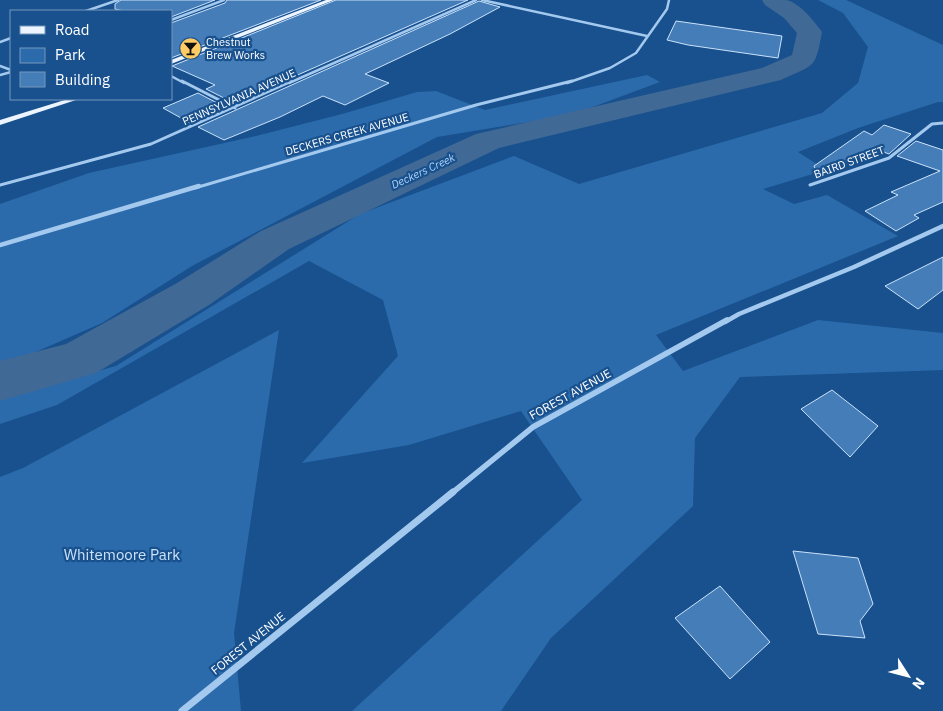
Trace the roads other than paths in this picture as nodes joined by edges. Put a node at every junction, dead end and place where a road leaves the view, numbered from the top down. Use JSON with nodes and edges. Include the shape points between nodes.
{"nodes":[{"id":1,"x":118,"y":0,"type":"edge"},
{"id":2,"x":224,"y":0,"type":"edge"},
{"id":3,"x":331,"y":0,"type":"edge"},
{"id":4,"x":476,"y":0,"type":"edge"},
{"id":5,"x":482,"y":0,"type":"edge"},
{"id":6,"x":668,"y":0,"type":"edge"},
{"id":7,"x":89,"y":10,"type":"edge"},
{"id":8,"x":172,"y":20,"type":"edge"},
{"id":9,"x":647,"y":36,"type":"junction"},
{"id":10,"x":172,"y":62,"type":"edge"},
{"id":11,"x":172,"y":76,"type":"edge"},
{"id":12,"x":72,"y":100,"type":"edge"},
{"id":13,"x":235,"y":108,"type":"junction"},
{"id":14,"x":0,"y":123,"type":"edge"},
{"id":15,"x":943,"y":123,"type":"edge"},
{"id":16,"x":0,"y":185,"type":"edge"},
{"id":17,"x":810,"y":185,"type":"dead end"},
{"id":18,"x":943,"y":226,"type":"edge"},
{"id":19,"x":0,"y":245,"type":"edge"},
{"id":20,"x":182,"y":711,"type":"edge"}],
"edges":[{"from":1,"to":7,"type":"street"},
{"from":2,"to":8,"type":"street"},
{"from":3,"to":10,"type":"main road"},
{"from":4,"to":13,"type":"street","name":"PENNSYLVANIA AVENUE"},
{"from":5,"to":9,"type":"street"},
{"from":6,"to":9,"type":"street","name":"DECKERS CREEK AVENUE","via":[[667,9]]},
{"from":9,"to":19,"type":"street","name":"DECKERS CREEK AVENUE","via":[[636,53],[610,68],[578,80],[449,113]]},
{"from":11,"to":13,"type":"street"},
{"from":12,"to":14,"type":"main road"},
{"from":13,"to":16,"type":"street","name":"PENNSYLVANIA AVENUE","via":[[151,144]]},
{"from":15,"to":17,"type":"street","name":"BAIRD STREET","via":[[932,124],[889,158]]},
{"from":18,"to":20,"type":"street","name":"FOREST AVENUE","via":[[739,314],[533,427]]}]}
